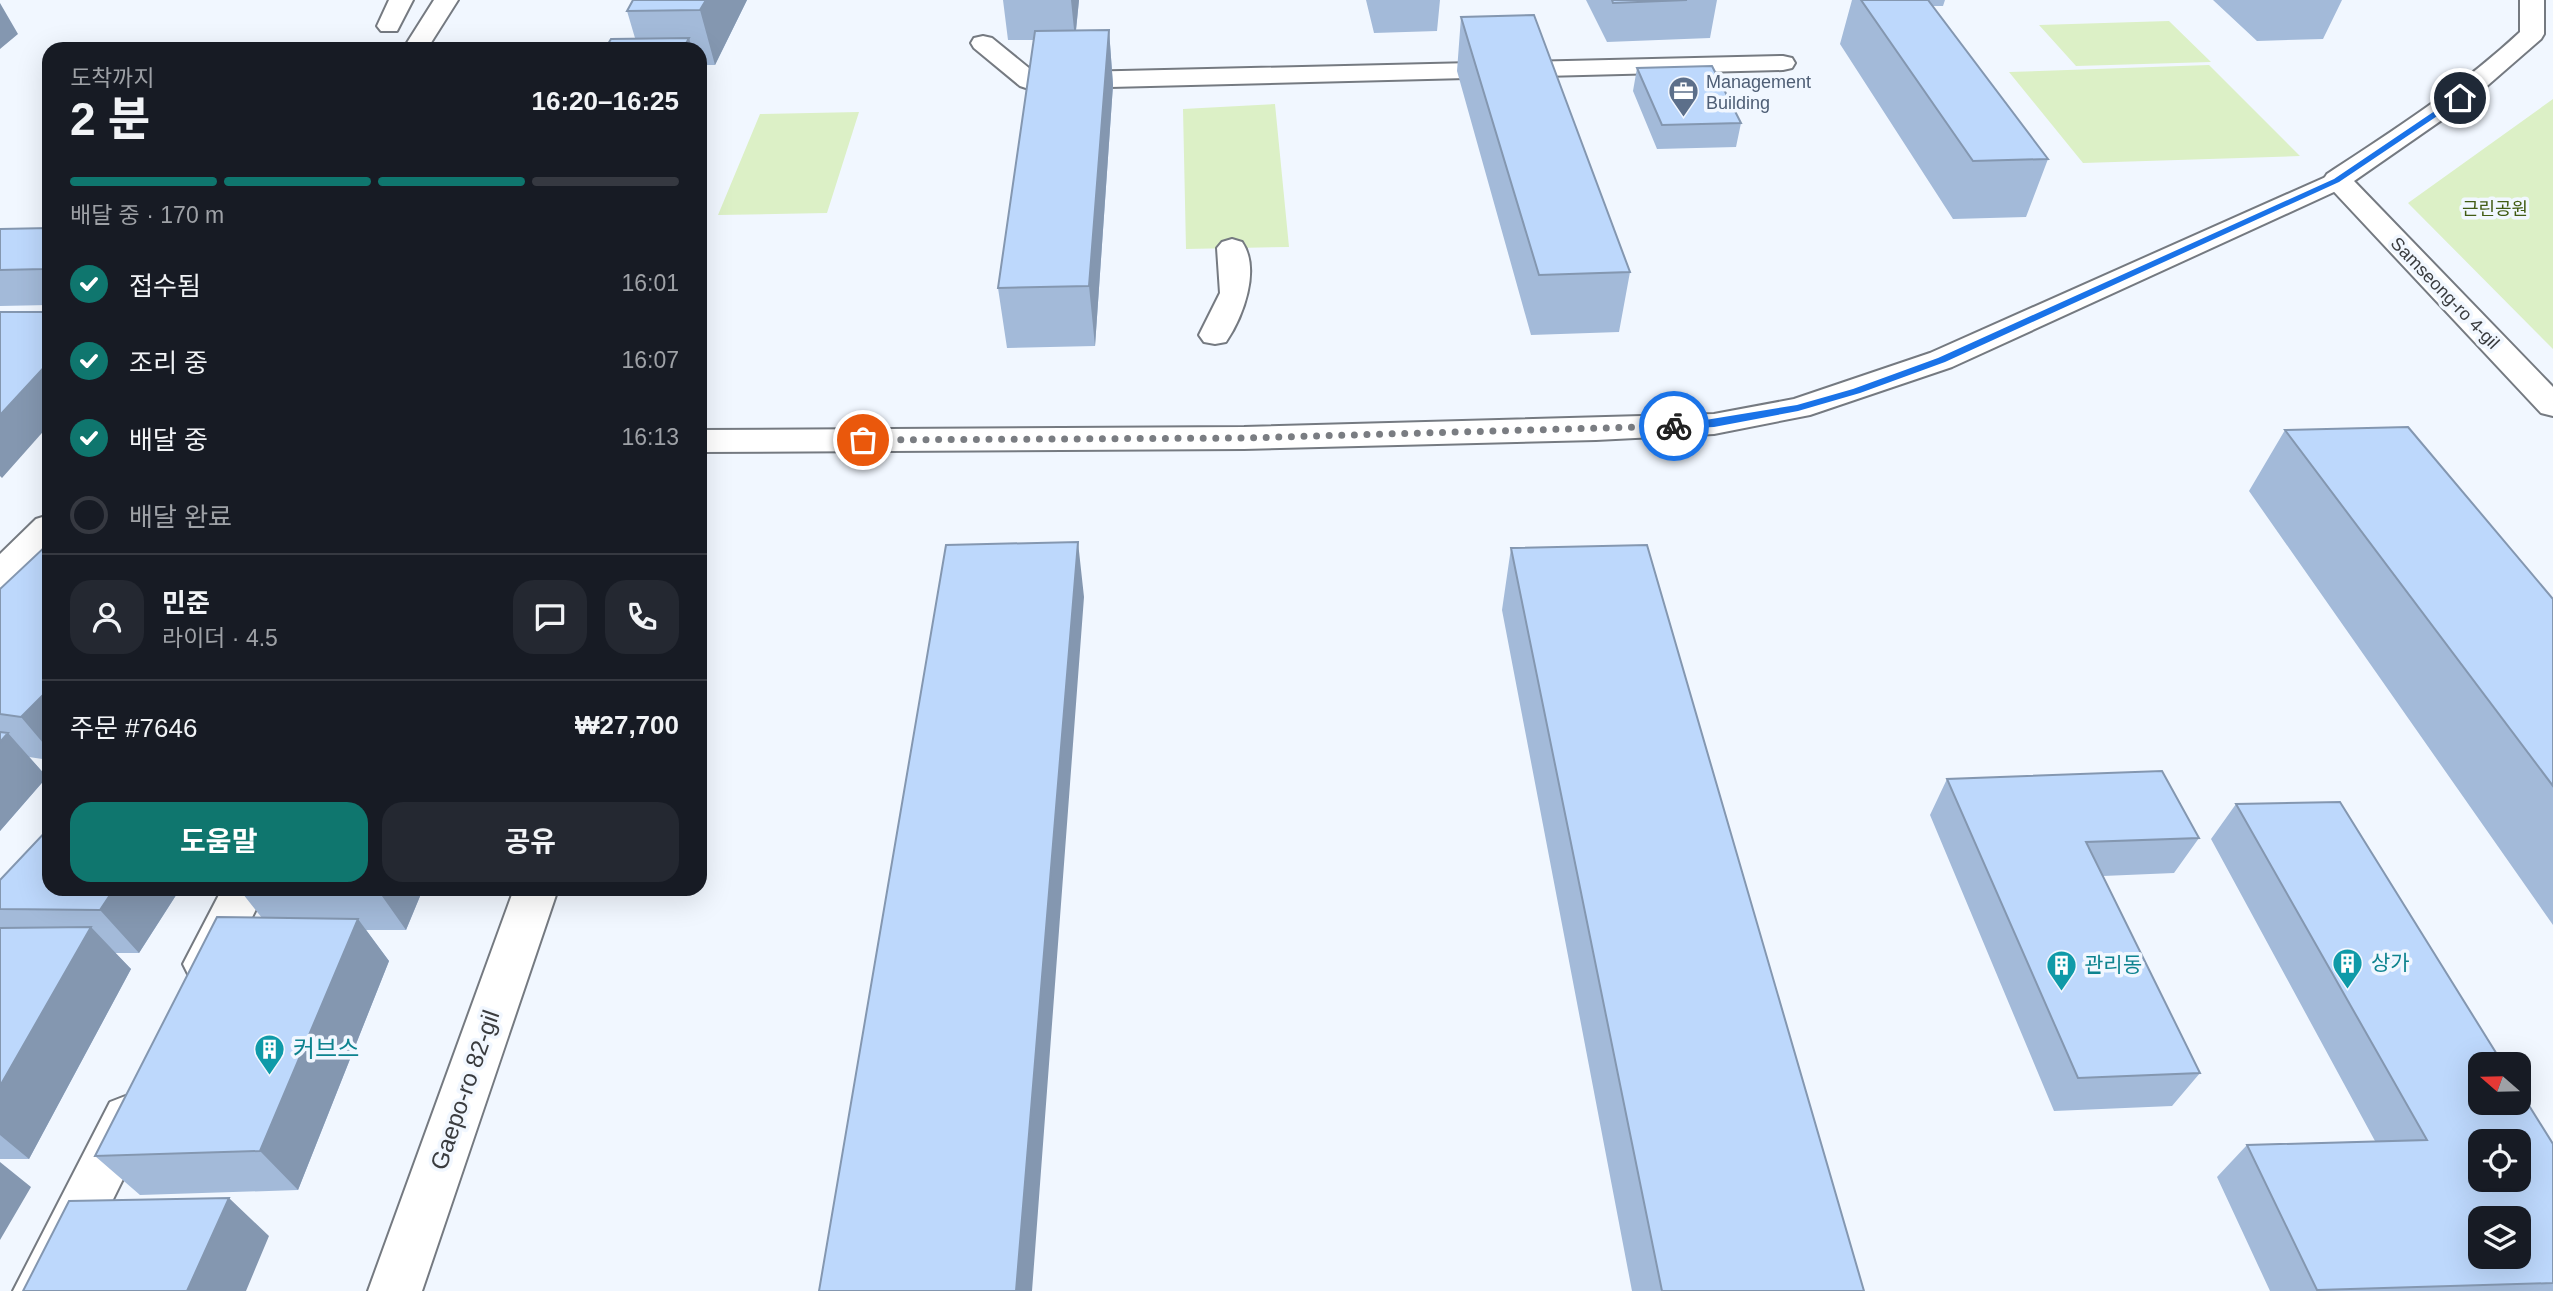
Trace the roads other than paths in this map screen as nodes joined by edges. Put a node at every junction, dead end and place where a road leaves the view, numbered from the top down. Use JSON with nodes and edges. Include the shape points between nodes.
{"nodes":[{"id":1,"x":401,"y":0,"type":"edge"},
{"id":2,"x":446,"y":0,"type":"edge"},
{"id":3,"x":2532,"y":0,"type":"edge"},
{"id":4,"x":389,"y":26,"type":"dead end"},
{"id":5,"x":419,"y":42,"type":"edge"},
{"id":6,"x":983,"y":43,"type":"dead end"},
{"id":7,"x":1783,"y":63,"type":"dead end"},
{"id":8,"x":1263,"y":75,"type":"junction"},
{"id":9,"x":1266,"y":104,"type":"dead end"},
{"id":10,"x":2337,"y":180,"type":"junction"},
{"id":11,"x":1232,"y":248,"type":"dead end"},
{"id":12,"x":1215,"y":335,"type":"dead end"},
{"id":13,"x":2553,"y":406,"type":"edge"},
{"id":14,"x":707,"y":441,"type":"edge"},
{"id":15,"x":42,"y":534,"type":"edge"},
{"id":16,"x":0,"y":575,"type":"edge"},
{"id":17,"x":240,"y":896,"type":"edge"},
{"id":18,"x":534,"y":896,"type":"edge"},
{"id":19,"x":188,"y":999,"type":"edge"},
{"id":20,"x":145,"y":1084,"type":"edge"},
{"id":21,"x":40,"y":1291,"type":"edge"},
{"id":22,"x":395,"y":1291,"type":"edge"}],
"edges":[{"from":1,"to":4,"type":"street"},
{"from":2,"to":5,"type":"street"},
{"from":3,"to":10,"type":"street","via":[[2532,34],[2511,55],[2460,98]]},
{"from":6,"to":8,"type":"street","via":[[1029,81]]},
{"from":7,"to":8,"type":"street"},
{"from":8,"to":9,"type":"street"},
{"from":10,"to":13,"type":"street","name":"Samseong-ro 4-gil"},
{"from":10,"to":14,"type":"street","via":[[1941,360],[1798,408],[1714,424],[1244,438]]},
{"from":11,"to":12,"type":"street","via":[[1235,293]]},
{"from":15,"to":16,"type":"street"},
{"from":17,"to":19,"type":"street"},
{"from":18,"to":22,"type":"street","name":"Gaepo-ro 82-gil"},
{"from":20,"to":21,"type":"street"}]}
